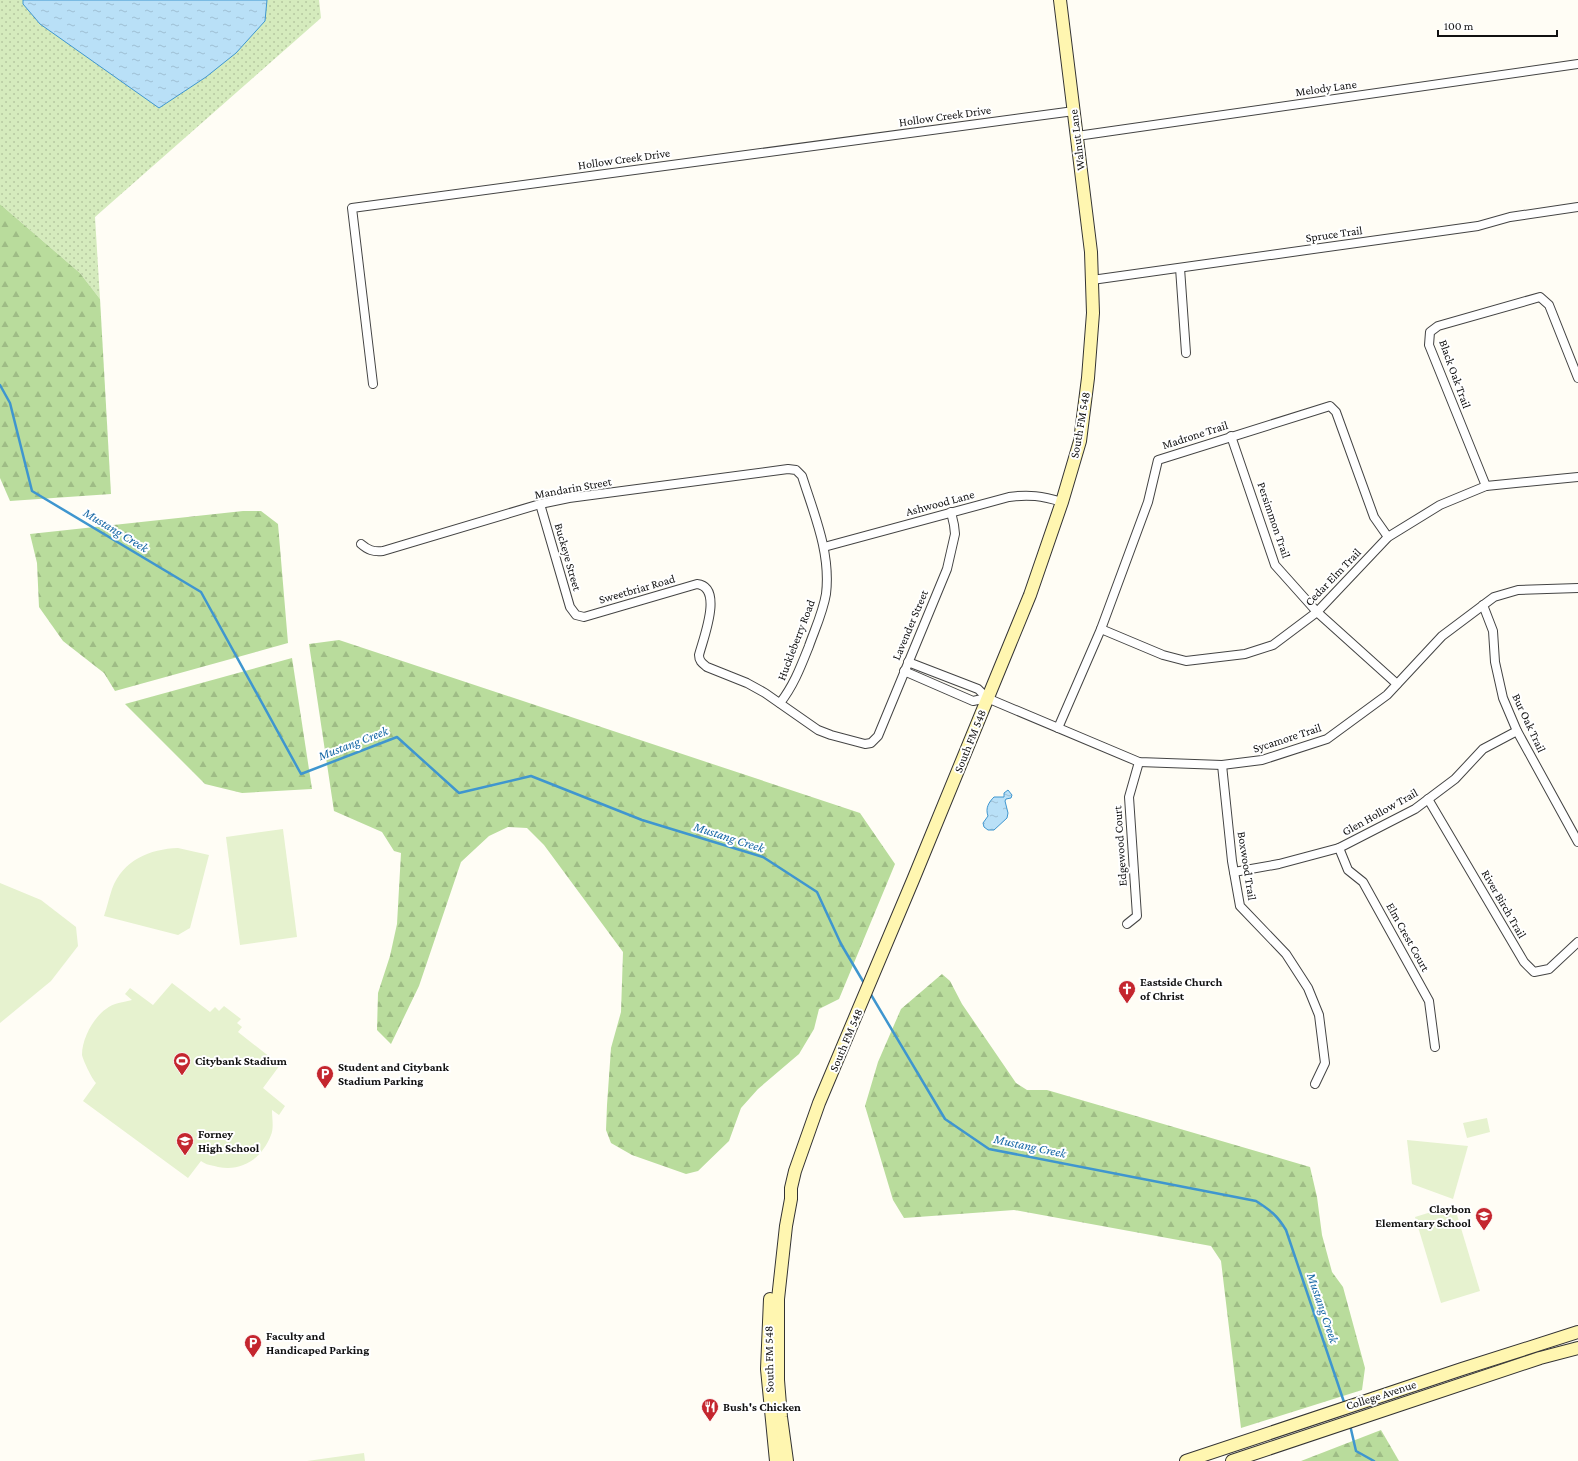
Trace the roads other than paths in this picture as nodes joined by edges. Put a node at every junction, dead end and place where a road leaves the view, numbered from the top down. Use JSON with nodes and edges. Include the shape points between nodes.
{"nodes":[{"id":1,"x":1060,"y":0,"type":"edge"},
{"id":2,"x":1578,"y":64,"type":"edge"},
{"id":3,"x":1074,"y":111,"type":"junction"},
{"id":4,"x":1077,"y":136,"type":"junction"},
{"id":5,"x":1578,"y":207,"type":"edge"},
{"id":6,"x":1180,"y":268,"type":"junction"},
{"id":7,"x":1092,"y":280,"type":"junction"},
{"id":8,"x":1186,"y":353,"type":"dead end"},
{"id":9,"x":1578,"y":378,"type":"edge"},
{"id":10,"x":373,"y":384,"type":"dead end"},
{"id":11,"x":1231,"y":436,"type":"junction"},
{"id":12,"x":796,"y":470,"type":"joint"},
{"id":13,"x":1578,"y":477,"type":"edge"},
{"id":14,"x":1486,"y":486,"type":"junction"},
{"id":15,"x":1062,"y":502,"type":"junction"},
{"id":16,"x":540,"y":504,"type":"junction"},
{"id":17,"x":951,"y":512,"type":"junction"},
{"id":18,"x":1388,"y":538,"type":"junction"},
{"id":19,"x":361,"y":544,"type":"dead end"},
{"id":20,"x":824,"y":547,"type":"junction"},
{"id":21,"x":1578,"y":588,"type":"edge"},
{"id":22,"x":1483,"y":605,"type":"junction"},
{"id":23,"x":1317,"y":612,"type":"junction"},
{"id":24,"x":576,"y":615,"type":"joint"},
{"id":25,"x":1101,"y":629,"type":"junction"},
{"id":26,"x":908,"y":662,"type":"junction"},
{"id":27,"x":904,"y":672,"type":"junction"},
{"id":28,"x":1397,"y":684,"type":"junction"},
{"id":29,"x":987,"y":698,"type":"junction"},
{"id":30,"x":780,"y":703,"type":"junction"},
{"id":31,"x":1058,"y":728,"type":"junction"},
{"id":32,"x":1517,"y":731,"type":"junction"},
{"id":33,"x":1139,"y":762,"type":"junction"},
{"id":34,"x":1222,"y":766,"type":"junction"},
{"id":35,"x":1428,"y":799,"type":"junction"},
{"id":36,"x":1578,"y":842,"type":"edge"},
{"id":37,"x":1339,"y":848,"type":"junction"},
{"id":38,"x":1234,"y":872,"type":"junction"},
{"id":39,"x":1127,"y":924,"type":"dead end"},
{"id":40,"x":1578,"y":942,"type":"edge"},
{"id":41,"x":1435,"y":1047,"type":"dead end"},
{"id":42,"x":1315,"y":1084,"type":"dead end"},
{"id":43,"x":791,"y":1188,"type":"junction"},
{"id":44,"x":1576,"y":1333,"type":"edge"},
{"id":45,"x":1577,"y":1348,"type":"edge"},
{"id":46,"x":1245,"y":1441,"type":"junction"},
{"id":47,"x":1250,"y":1455,"type":"junction"},
{"id":48,"x":776,"y":1461,"type":"edge"},
{"id":49,"x":787,"y":1461,"type":"edge"},
{"id":50,"x":1186,"y":1461,"type":"edge"},
{"id":51,"x":1232,"y":1461,"type":"edge"}],
"edges":[{"from":1,"to":3,"type":"main road","name":"Walnut Lane"},
{"from":2,"to":4,"type":"street","name":"Melody Lane"},
{"from":3,"to":4,"type":"main road","name":"Walnut Lane"},
{"from":3,"to":10,"type":"street","name":"Hollow Creek Drive","via":[[352,208]]},
{"from":4,"to":7,"type":"main road","name":"Walnut Lane"},
{"from":5,"to":6,"type":"street","name":"Spruce Trail","via":[[1510,217],[1478,226]]},
{"from":6,"to":7,"type":"street","name":"Spruce Trail"},
{"from":6,"to":8,"type":"street"},
{"from":7,"to":15,"type":"main road","name":"South FM 548","via":[[1093,313],[1080,441]]},
{"from":9,"to":14,"type":"street","name":"Black Oak Trail","via":[[1548,305],[1540,297],[1438,326],[1430,332],[1430,345]]},
{"from":11,"to":18,"type":"street","name":"Madrone Trail","via":[[1330,406],[1336,412],[1374,517]]},
{"from":11,"to":23,"type":"street","name":"Persimmon Trail","via":[[1276,565]]},
{"from":11,"to":25,"type":"street","name":"Madrone Trail","via":[[1158,460],[1148,502]]},
{"from":12,"to":16,"type":"street","name":"Mandarin Street","via":[[788,469]]},
{"from":12,"to":20,"type":"street","name":"Huckleberry Road","via":[[802,476]]},
{"from":13,"to":14,"type":"street","name":"Cedar Elm Trail"},
{"from":14,"to":18,"type":"street","name":"Cedar Elm Trail","via":[[1440,505]]},
{"from":15,"to":17,"type":"street","name":"Ashwood Lane","via":[[1042,496],[1026,495],[1008,497]]},
{"from":15,"to":29,"type":"main road","name":"South FM 548","via":[[1030,595]]},
{"from":16,"to":19,"type":"street","name":"Mandarin Street","via":[[383,551],[376,552]]},
{"from":16,"to":24,"type":"street","name":"Buckeye Street","via":[[570,607]]},
{"from":17,"to":20,"type":"street","name":"Ashwood Lane"},
{"from":17,"to":26,"type":"street","name":"Lavender Street","via":[[954,525],[951,557]]},
{"from":18,"to":23,"type":"street","name":"Cedar Elm Trail"},
{"from":20,"to":30,"type":"street","name":"Huckleberry Road","via":[[827,578],[823,607],[795,681]]},
{"from":21,"to":22,"type":"street","name":"Sycamore Trail","via":[[1518,590],[1494,597]]},
{"from":22,"to":28,"type":"street","name":"Sycamore Trail","via":[[1442,636]]},
{"from":22,"to":32,"type":"street","name":"Bur Oak Trail","via":[[1493,631],[1495,662],[1503,698]]},
{"from":23,"to":25,"type":"street","name":"Cedar Elm Trail","via":[[1273,645],[1244,654],[1186,661],[1163,655]]},
{"from":23,"to":28,"type":"street","name":"Persimmon Trail"},
{"from":24,"to":30,"type":"street","name":"Sweetbriar Road","via":[[584,617],[697,584],[705,587],[710,595],[709,616],[699,659],[707,667],[747,683]]},
{"from":25,"to":31,"type":"street","name":"Madrone Trail"},
{"from":26,"to":27,"type":"street","name":"Lavender Street"},
{"from":26,"to":29,"type":"street","name":"Sycamore Trail","via":[[978,689]]},
{"from":27,"to":29,"type":"street","name":"Sycamore Trail","via":[[973,701]]},
{"from":27,"to":30,"type":"street","name":"Lavender Street","via":[[878,736],[871,743],[858,743],[818,730]]},
{"from":28,"to":34,"type":"street","name":"Sycamore Trail","via":[[1387,695],[1327,739],[1262,760]]},
{"from":29,"to":31,"type":"street","name":"Sycamore Trail"},
{"from":29,"to":43,"type":"main road","name":"South FM 548","via":[[809,1129]]},
{"from":31,"to":33,"type":"street","name":"Sycamore Trail"},
{"from":32,"to":35,"type":"street","name":"Glen Hollow Trail","via":[[1483,749],[1455,779]]},
{"from":32,"to":36,"type":"street","name":"Bur Oak Trail"},
{"from":33,"to":34,"type":"street","name":"Sycamore Trail"},
{"from":33,"to":39,"type":"street","name":"Edgewood Court","via":[[1129,797],[1138,916]]},
{"from":34,"to":38,"type":"street","name":"Boxwood Trail"},
{"from":35,"to":37,"type":"street","name":"Glen Hollow Trail","via":[[1415,809]]},
{"from":35,"to":40,"type":"street","name":"River Birch Trail","via":[[1524,962],[1534,972],[1549,969]]},
{"from":37,"to":38,"type":"street","name":"Glen Hollow Trail","via":[[1279,864]]},
{"from":37,"to":41,"type":"street","name":"Elm Crest Court","via":[[1348,870],[1363,882],[1430,1001]]},
{"from":38,"to":42,"type":"street","name":"Boxwood Trail","via":[[1240,906],[1286,954],[1308,988],[1319,1016],[1325,1063]]},
{"from":43,"to":48,"type":"main road","name":"South FM 548","via":[[786,1196],[775,1253],[767,1335],[767,1375]]},
{"from":43,"to":49,"type":"main road","name":"South FM 548","via":[[778,1300],[777,1333],[780,1410]]},
{"from":44,"to":45,"type":"main road"},
{"from":44,"to":46,"type":"main road","name":"College Avenue"},
{"from":45,"to":47,"type":"main road","name":"College Avenue","via":[[1540,1358]]},
{"from":46,"to":47,"type":"main road"},
{"from":46,"to":50,"type":"main road","name":"College Avenue"},
{"from":47,"to":51,"type":"main road","name":"College Avenue"}]}
